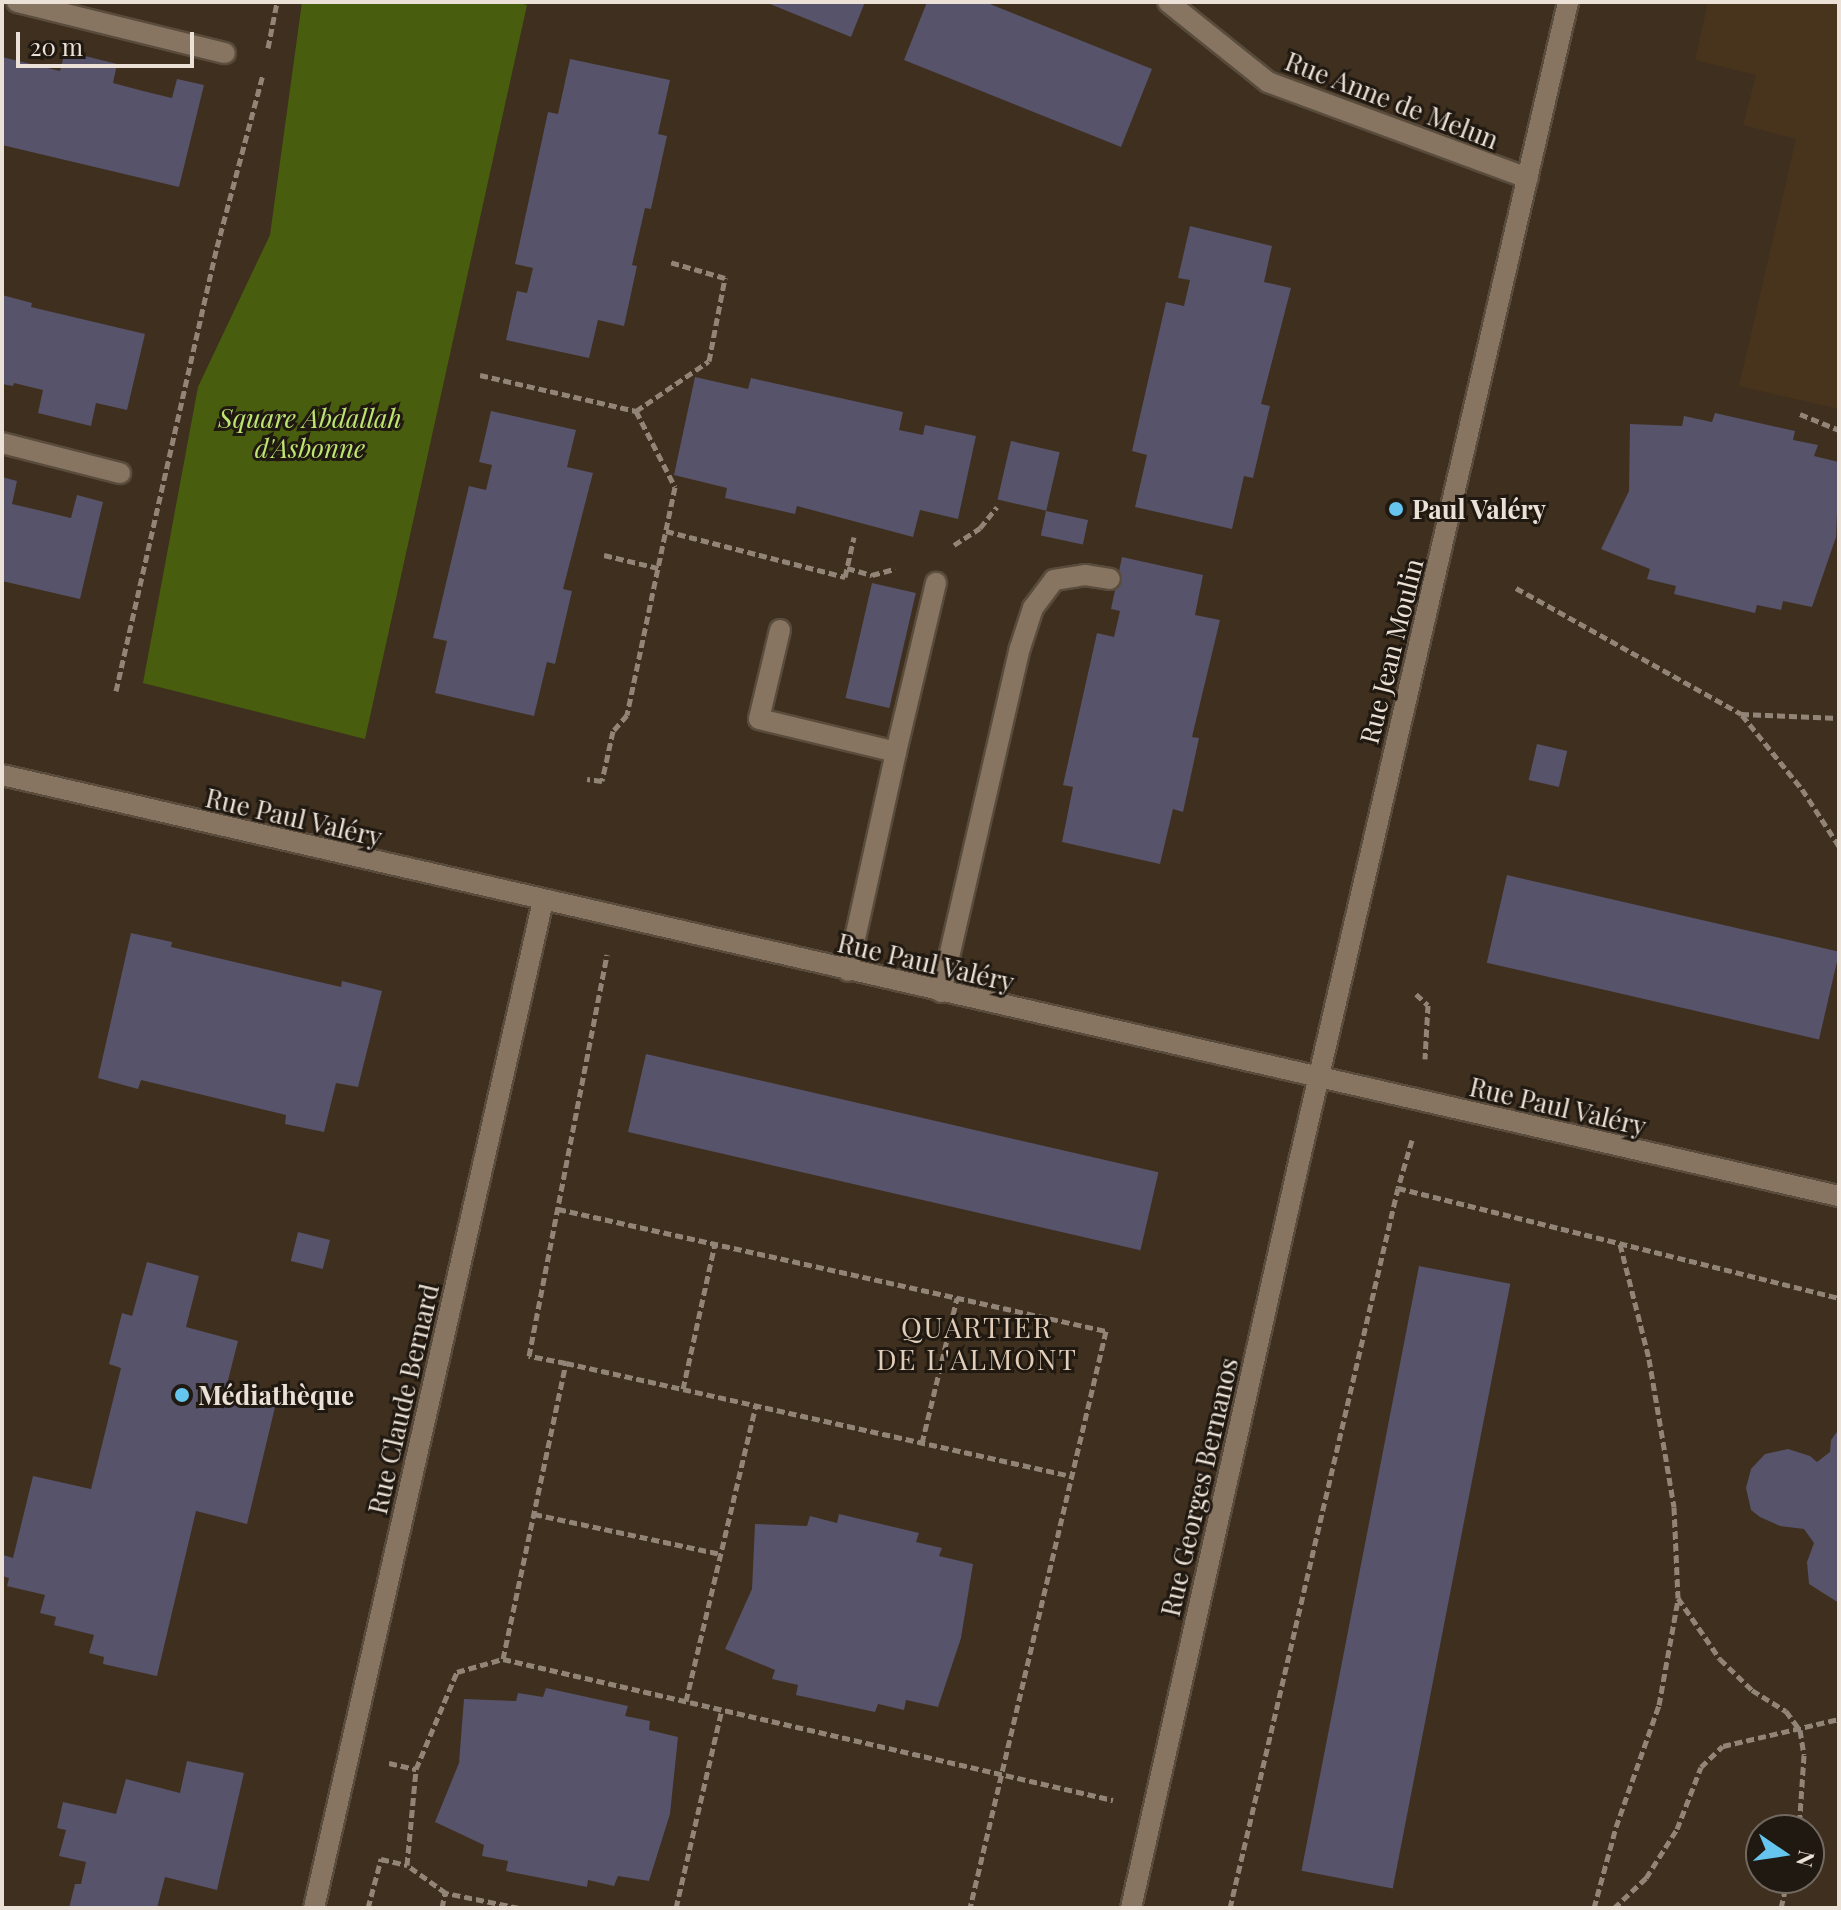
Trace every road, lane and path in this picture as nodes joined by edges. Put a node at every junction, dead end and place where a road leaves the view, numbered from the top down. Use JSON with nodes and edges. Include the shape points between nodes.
{"nodes":[{"id":1,"x":17,"y":2,"type":"edge"},
{"id":2,"x":277,"y":2,"type":"edge"},
{"id":3,"x":1568,"y":2,"type":"edge"},
{"id":4,"x":1170,"y":3,"type":"edge"},
{"id":5,"x":225,"y":53,"type":"dead end"},
{"id":6,"x":1528,"y":178,"type":"junction"},
{"id":7,"x":670,"y":262,"type":"dead end"},
{"id":8,"x":480,"y":375,"type":"dead end"},
{"id":9,"x":636,"y":411,"type":"junction"},
{"id":10,"x":1800,"y":414,"type":"dead end"},
{"id":11,"x":1839,"y":430,"type":"edge"},
{"id":12,"x":2,"y":443,"type":"edge"},
{"id":13,"x":120,"y":473,"type":"dead end"},
{"id":14,"x":666,"y":531,"type":"junction"},
{"id":15,"x":854,"y":537,"type":"dead end"},
{"id":16,"x":604,"y":555,"type":"dead end"},
{"id":17,"x":658,"y":568,"type":"junction"},
{"id":18,"x":1110,"y":579,"type":"dead end"},
{"id":19,"x":936,"y":583,"type":"dead end"},
{"id":20,"x":1516,"y":588,"type":"dead end"},
{"id":21,"x":780,"y":630,"type":"dead end"},
{"id":22,"x":116,"y":691,"type":"dead end"},
{"id":23,"x":1741,"y":714,"type":"junction"},
{"id":24,"x":1839,"y":718,"type":"edge"},
{"id":25,"x":896,"y":752,"type":"junction"},
{"id":26,"x":2,"y":775,"type":"edge"},
{"id":27,"x":587,"y":779,"type":"dead end"},
{"id":28,"x":1839,"y":846,"type":"edge"},
{"id":29,"x":543,"y":901,"type":"junction"},
{"id":30,"x":613,"y":917,"type":"junction"},
{"id":31,"x":848,"y":971,"type":"junction"},
{"id":32,"x":941,"y":992,"type":"junction"},
{"id":33,"x":1416,"y":994,"type":"dead end"},
{"id":34,"x":1319,"y":1078,"type":"junction"},
{"id":35,"x":1422,"y":1102,"type":"junction"},
{"id":36,"x":1398,"y":1188,"type":"junction"},
{"id":37,"x":1839,"y":1196,"type":"edge"},
{"id":38,"x":558,"y":1209,"type":"junction"},
{"id":39,"x":715,"y":1244,"type":"junction"},
{"id":40,"x":1620,"y":1244,"type":"junction"},
{"id":41,"x":957,"y":1298,"type":"junction"},
{"id":42,"x":1839,"y":1298,"type":"edge"},
{"id":43,"x":566,"y":1363,"type":"junction"},
{"id":44,"x":683,"y":1389,"type":"junction"},
{"id":45,"x":756,"y":1405,"type":"junction"},
{"id":46,"x":922,"y":1443,"type":"junction"},
{"id":47,"x":1071,"y":1476,"type":"junction"},
{"id":48,"x":534,"y":1514,"type":"junction"},
{"id":49,"x":721,"y":1554,"type":"junction"},
{"id":50,"x":1678,"y":1598,"type":"junction"},
{"id":51,"x":503,"y":1659,"type":"junction"},
{"id":52,"x":686,"y":1701,"type":"junction"},
{"id":53,"x":722,"y":1709,"type":"junction"},
{"id":54,"x":1839,"y":1719,"type":"edge"},
{"id":55,"x":1800,"y":1730,"type":"junction"},
{"id":56,"x":385,"y":1763,"type":"dead end"},
{"id":57,"x":416,"y":1769,"type":"junction"},
{"id":58,"x":1001,"y":1774,"type":"junction"},
{"id":59,"x":1087,"y":1794,"type":"dead end"},
{"id":60,"x":1800,"y":1814,"type":"edge"},
{"id":61,"x":407,"y":1865,"type":"junction"},
{"id":62,"x":446,"y":1893,"type":"junction"},
{"id":63,"x":314,"y":1908,"type":"edge"},
{"id":64,"x":368,"y":1908,"type":"edge"},
{"id":65,"x":442,"y":1908,"type":"edge"},
{"id":66,"x":519,"y":1908,"type":"edge"},
{"id":67,"x":676,"y":1908,"type":"edge"},
{"id":68,"x":970,"y":1908,"type":"edge"},
{"id":69,"x":1131,"y":1908,"type":"edge"},
{"id":70,"x":1230,"y":1908,"type":"edge"},
{"id":71,"x":1594,"y":1908,"type":"edge"},
{"id":72,"x":1614,"y":1908,"type":"edge"}],
"edges":[{"from":1,"to":5,"type":"street"},
{"from":2,"to":22,"type":"path"},
{"from":3,"to":6,"type":"street","name":"Rue Jean Moulin"},
{"from":4,"to":6,"type":"street","name":"Rue Anne de Melun","via":[[1268,82]]},
{"from":6,"to":34,"type":"street","name":"Rue Jean Moulin"},
{"from":7,"to":9,"type":"path","via":[[725,278],[709,361]]},
{"from":8,"to":9,"type":"path"},
{"from":9,"to":14,"type":"path","via":[[675,487]]},
{"from":10,"to":11,"type":"path"},
{"from":12,"to":13,"type":"street"},
{"from":14,"to":15,"type":"path","via":[[845,577]]},
{"from":14,"to":17,"type":"path"},
{"from":16,"to":17,"type":"path"},
{"from":17,"to":27,"type":"path","via":[[627,715],[613,731],[602,781]]},
{"from":18,"to":32,"type":"street","via":[[1085,575],[1054,580],[1033,608]]},
{"from":19,"to":25,"type":"street"},
{"from":20,"to":23,"type":"path"},
{"from":21,"to":25,"type":"street","via":[[759,719]]},
{"from":23,"to":24,"type":"path"},
{"from":23,"to":28,"type":"path","via":[[1802,789]]},
{"from":25,"to":31,"type":"street"},
{"from":26,"to":29,"type":"street","name":"Rue Paul Valéry"},
{"from":29,"to":30,"type":"street","name":"Rue Paul Valéry"},
{"from":29,"to":63,"type":"street","name":"Rue Claude Bernard"},
{"from":30,"to":31,"type":"street","name":"Rue Paul Valéry"},
{"from":30,"to":38,"type":"path"},
{"from":31,"to":32,"type":"street","name":"Rue Paul Valéry"},
{"from":32,"to":34,"type":"street","name":"Rue Paul Valéry"},
{"from":33,"to":35,"type":"path","via":[[1428,1005]]},
{"from":34,"to":35,"type":"street","name":"Rue Paul Valéry"},
{"from":34,"to":69,"type":"street","name":"Rue Georges Bernanos"},
{"from":35,"to":36,"type":"path"},
{"from":35,"to":37,"type":"street","name":"Rue Paul Valéry"},
{"from":36,"to":40,"type":"path"},
{"from":36,"to":70,"type":"path"},
{"from":38,"to":39,"type":"path"},
{"from":38,"to":43,"type":"path","via":[[529,1356]]},
{"from":39,"to":41,"type":"path"},
{"from":39,"to":44,"type":"path"},
{"from":40,"to":42,"type":"path"},
{"from":40,"to":50,"type":"path","via":[[1649,1359],[1667,1462]]},
{"from":41,"to":46,"type":"path"},
{"from":41,"to":47,"type":"path","via":[[1106,1331]]},
{"from":43,"to":44,"type":"path"},
{"from":43,"to":48,"type":"path"},
{"from":44,"to":45,"type":"path"},
{"from":45,"to":46,"type":"path"},
{"from":45,"to":49,"type":"path"},
{"from":46,"to":47,"type":"path"},
{"from":47,"to":58,"type":"path"},
{"from":48,"to":49,"type":"path"},
{"from":48,"to":51,"type":"path"},
{"from":49,"to":52,"type":"path"},
{"from":50,"to":55,"type":"path","via":[[1720,1659],[1752,1690],[1786,1711]]},
{"from":50,"to":71,"type":"path","via":[[1659,1705]]},
{"from":51,"to":52,"type":"path"},
{"from":51,"to":57,"type":"path","via":[[457,1672]]},
{"from":52,"to":53,"type":"path"},
{"from":53,"to":58,"type":"path"},
{"from":53,"to":67,"type":"path"},
{"from":54,"to":55,"type":"path"},
{"from":55,"to":60,"type":"path"},
{"from":55,"to":72,"type":"path","via":[[1723,1746],[1701,1767],[1677,1829],[1646,1878]]},
{"from":56,"to":57,"type":"path"},
{"from":57,"to":61,"type":"path"},
{"from":58,"to":59,"type":"path"},
{"from":58,"to":68,"type":"path"},
{"from":61,"to":62,"type":"path"},
{"from":61,"to":64,"type":"path","via":[[381,1859]]},
{"from":62,"to":65,"type":"path"},
{"from":62,"to":66,"type":"path"}]}
